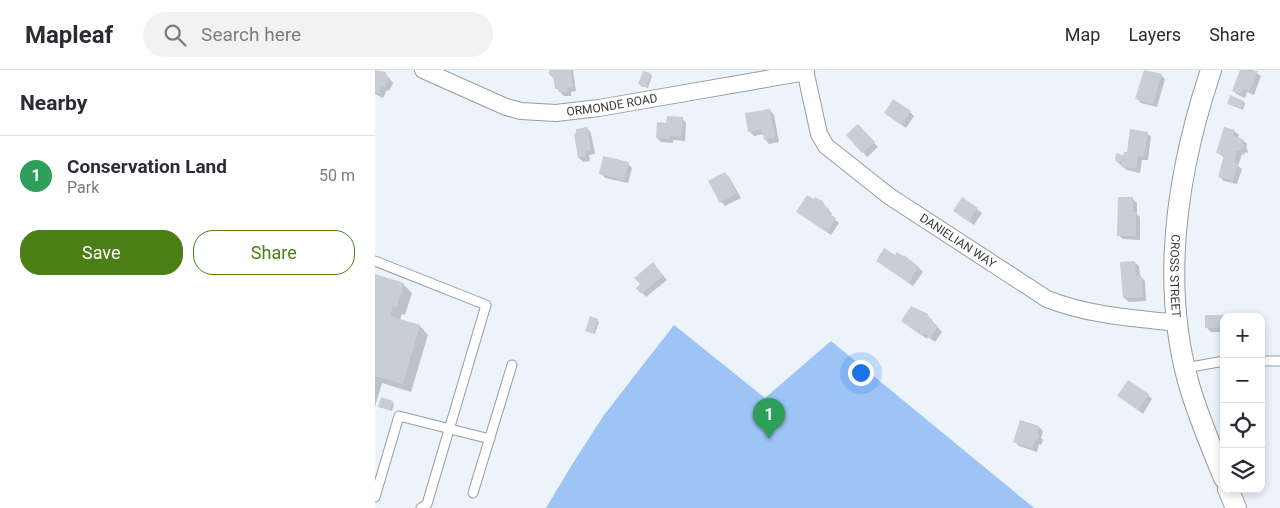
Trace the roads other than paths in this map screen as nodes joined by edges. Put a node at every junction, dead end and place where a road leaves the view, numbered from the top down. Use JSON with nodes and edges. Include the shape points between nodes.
{"nodes":[{"id":1,"x":423,"y":70,"type":"edge"},
{"id":2,"x":1211,"y":70,"type":"edge"},
{"id":3,"x":806,"y":71,"type":"edge"},
{"id":4,"x":375,"y":262,"type":"edge"},
{"id":5,"x":1178,"y":323,"type":"junction"},
{"id":6,"x":1220,"y":361,"type":"edge"},
{"id":7,"x":1265,"y":361,"type":"edge"},
{"id":8,"x":1280,"y":361,"type":"edge"},
{"id":9,"x":512,"y":365,"type":"dead end"},
{"id":10,"x":1185,"y":368,"type":"junction"},
{"id":11,"x":449,"y":429,"type":"junction"},
{"id":12,"x":490,"y":439,"type":"junction"},
{"id":13,"x":1220,"y":468,"type":"edge"},
{"id":14,"x":473,"y":493,"type":"dead end"},
{"id":15,"x":1230,"y":493,"type":"edge"},
{"id":16,"x":375,"y":497,"type":"edge"},
{"id":17,"x":421,"y":508,"type":"edge"},
{"id":18,"x":1236,"y":508,"type":"edge"}],
"edges":[{"from":1,"to":3,"type":"street","name":"ORMONDE ROAD","via":[[506,107],[556,113]]},
{"from":2,"to":5,"type":"street","name":"CROSS STREET","via":[[1192,131],[1176,226]]},
{"from":3,"to":5,"type":"street","name":"DANIELIAN WAY","via":[[822,140],[889,196],[1047,299],[1095,314]]},
{"from":4,"to":11,"type":"lane","via":[[486,305]]},
{"from":5,"to":10,"type":"street","name":"CROSS STREET"},
{"from":6,"to":10,"type":"lane"},
{"from":7,"to":8,"type":"lane"},
{"from":9,"to":12,"type":"lane"},
{"from":10,"to":13,"type":"street","name":"CROSS STREET"},
{"from":11,"to":12,"type":"lane"},
{"from":11,"to":16,"type":"lane","via":[[399,416]]},
{"from":11,"to":17,"type":"lane","via":[[427,504]]},
{"from":12,"to":14,"type":"lane"},
{"from":15,"to":18,"type":"street"}]}
